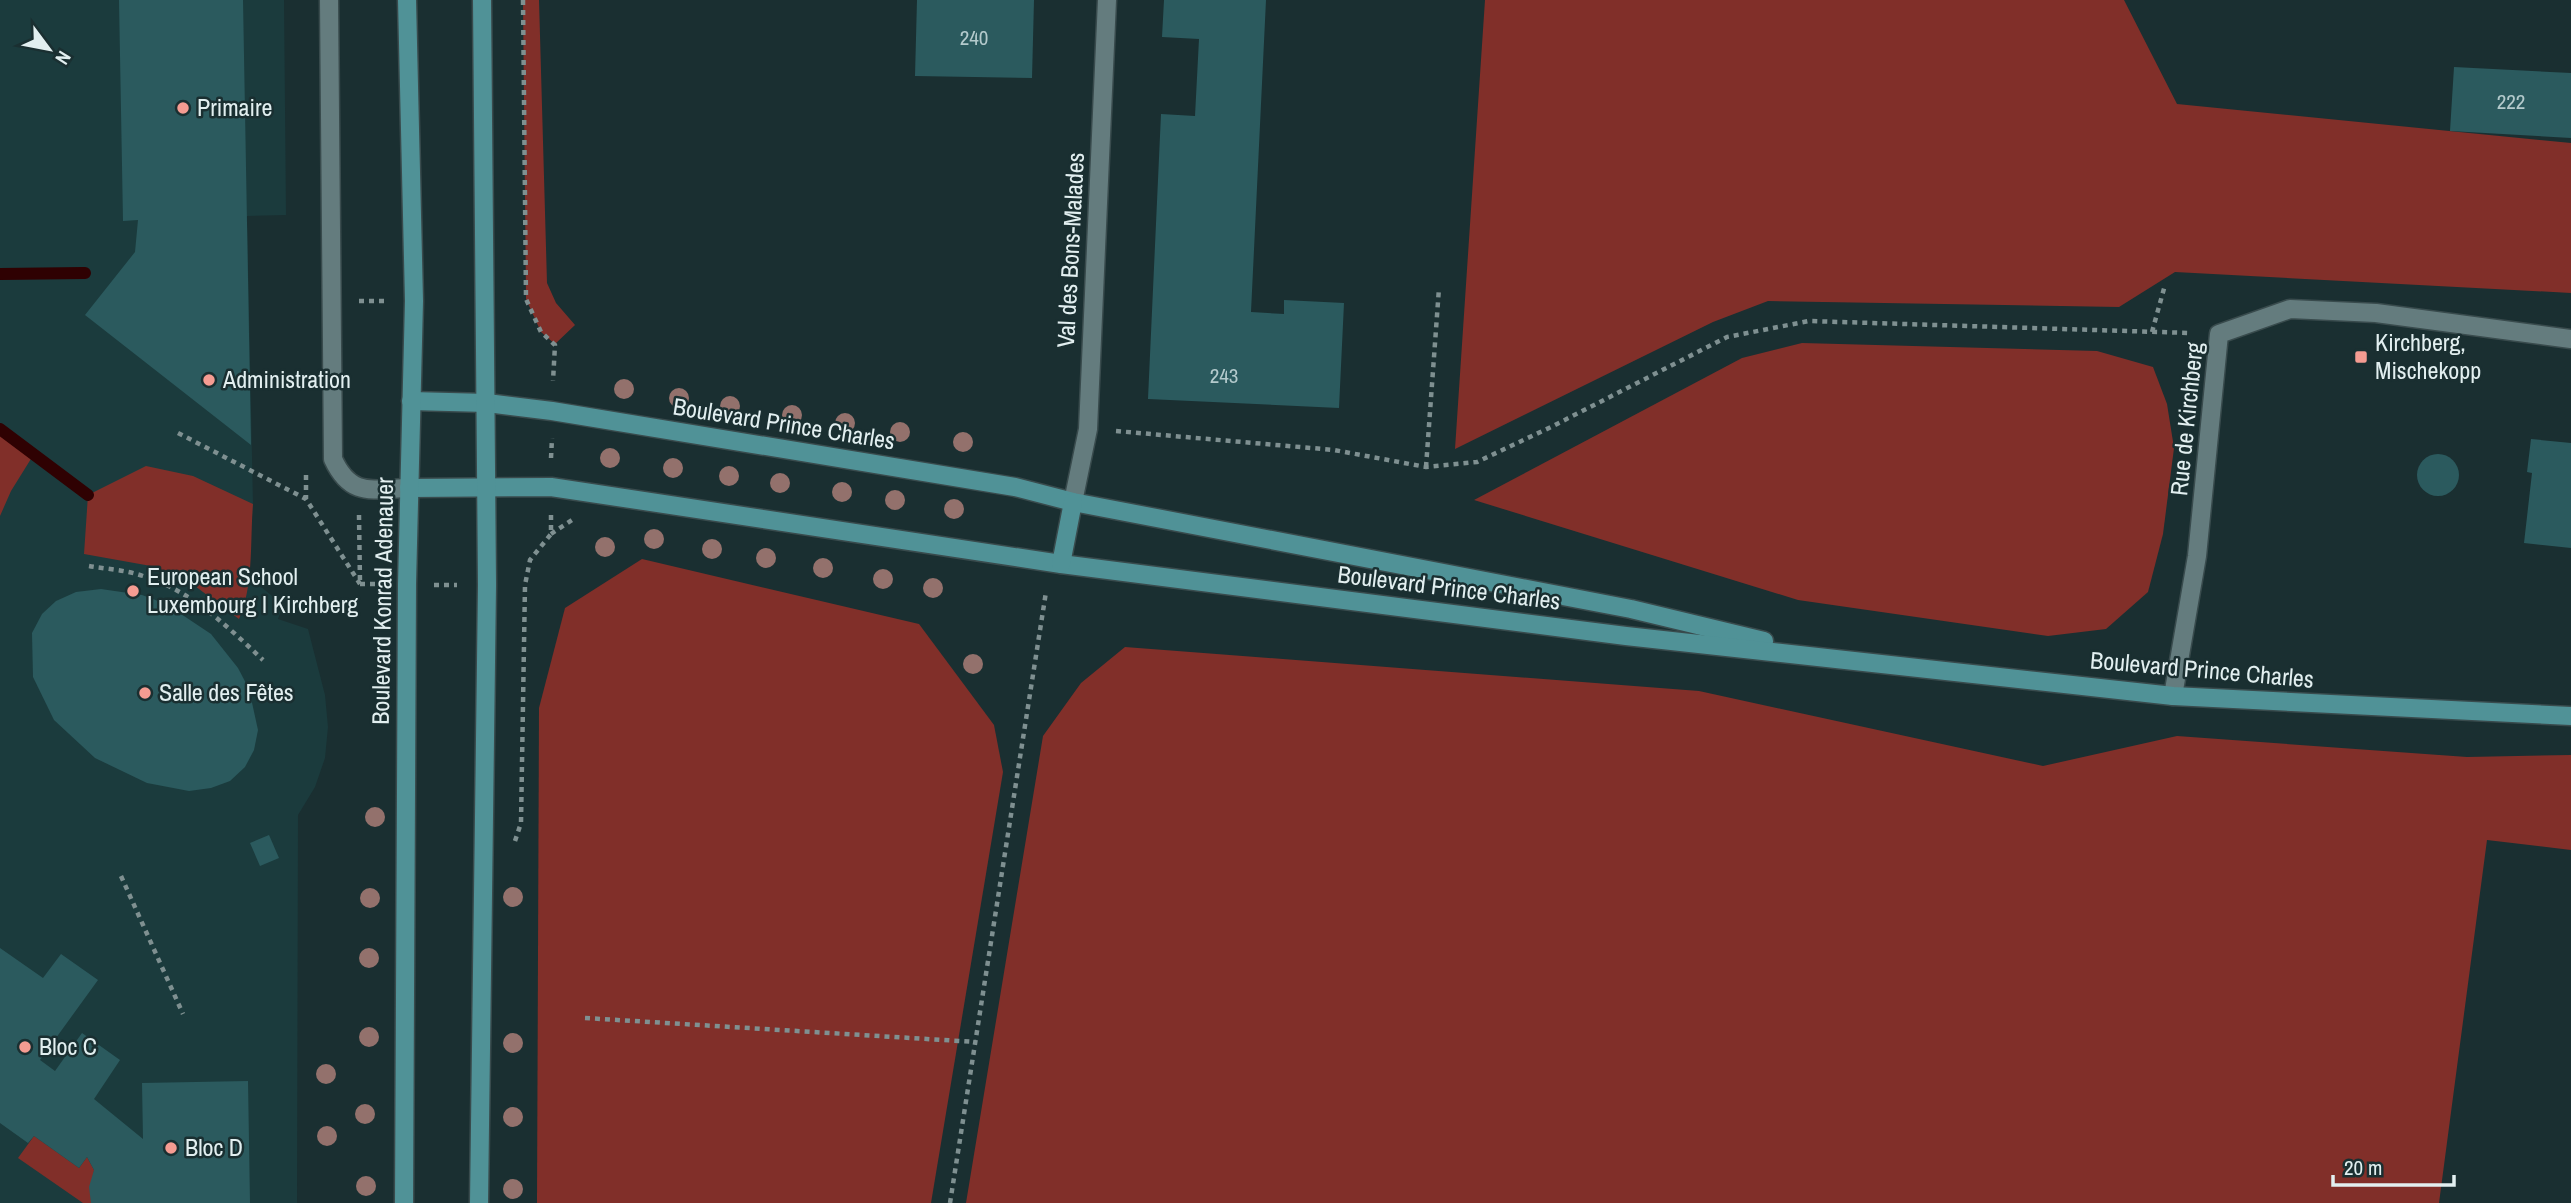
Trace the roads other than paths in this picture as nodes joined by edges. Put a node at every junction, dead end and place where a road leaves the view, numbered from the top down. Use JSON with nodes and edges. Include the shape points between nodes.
{"nodes":[{"id":1,"x":329,"y":0,"type":"edge"},
{"id":2,"x":407,"y":0,"type":"edge"},
{"id":3,"x":482,"y":0,"type":"edge"},
{"id":4,"x":1107,"y":0,"type":"edge"},
{"id":5,"x":2571,"y":339,"type":"edge"},
{"id":6,"x":411,"y":401,"type":"junction"},
{"id":7,"x":487,"y":403,"type":"junction"},
{"id":8,"x":409,"y":488,"type":"junction"},
{"id":9,"x":487,"y":488,"type":"junction"},
{"id":10,"x":1073,"y":502,"type":"junction"},
{"id":11,"x":1061,"y":564,"type":"junction"},
{"id":12,"x":1830,"y":657,"type":"junction"},
{"id":13,"x":2173,"y":696,"type":"junction"},
{"id":14,"x":2571,"y":716,"type":"edge"},
{"id":15,"x":404,"y":1203,"type":"edge"},
{"id":16,"x":479,"y":1203,"type":"edge"}],
"edges":[{"from":1,"to":8,"type":"street","via":[[333,459],[342,477],[358,489]]},
{"from":2,"to":6,"type":"main road","name":"Boulevard Konrad Adenauer","via":[[414,301]]},
{"from":3,"to":7,"type":"main road"},
{"from":4,"to":10,"type":"street","name":"Val des Bons-Malades","via":[[1088,429]]},
{"from":5,"to":13,"type":"street","name":"Rue de Kirchberg","via":[[2376,313],[2290,309],[2219,334],[2197,556]]},
{"from":6,"to":7,"type":"main road","name":"Boulevard Prince Charles"},
{"from":6,"to":8,"type":"main road","name":"Boulevard Konrad Adenauer"},
{"from":7,"to":9,"type":"main road"},
{"from":7,"to":10,"type":"main road","name":"Boulevard Prince Charles","via":[[1015,487]]},
{"from":8,"to":9,"type":"main road","name":"Boulevard Prince Charles"},
{"from":8,"to":15,"type":"main road","name":"Boulevard Konrad Adenauer"},
{"from":9,"to":11,"type":"main road","name":"Boulevard Prince Charles","via":[[551,487]]},
{"from":9,"to":16,"type":"main road"},
{"from":10,"to":11,"type":"main road"},
{"from":10,"to":12,"type":"main road","name":"Boulevard Prince Charles","via":[[1631,608]]},
{"from":11,"to":12,"type":"main road","name":"Boulevard Prince Charles","via":[[1626,636]]},
{"from":12,"to":13,"type":"main road","name":"Boulevard Prince Charles"},
{"from":13,"to":14,"type":"main road","name":"Boulevard Prince Charles"}]}
